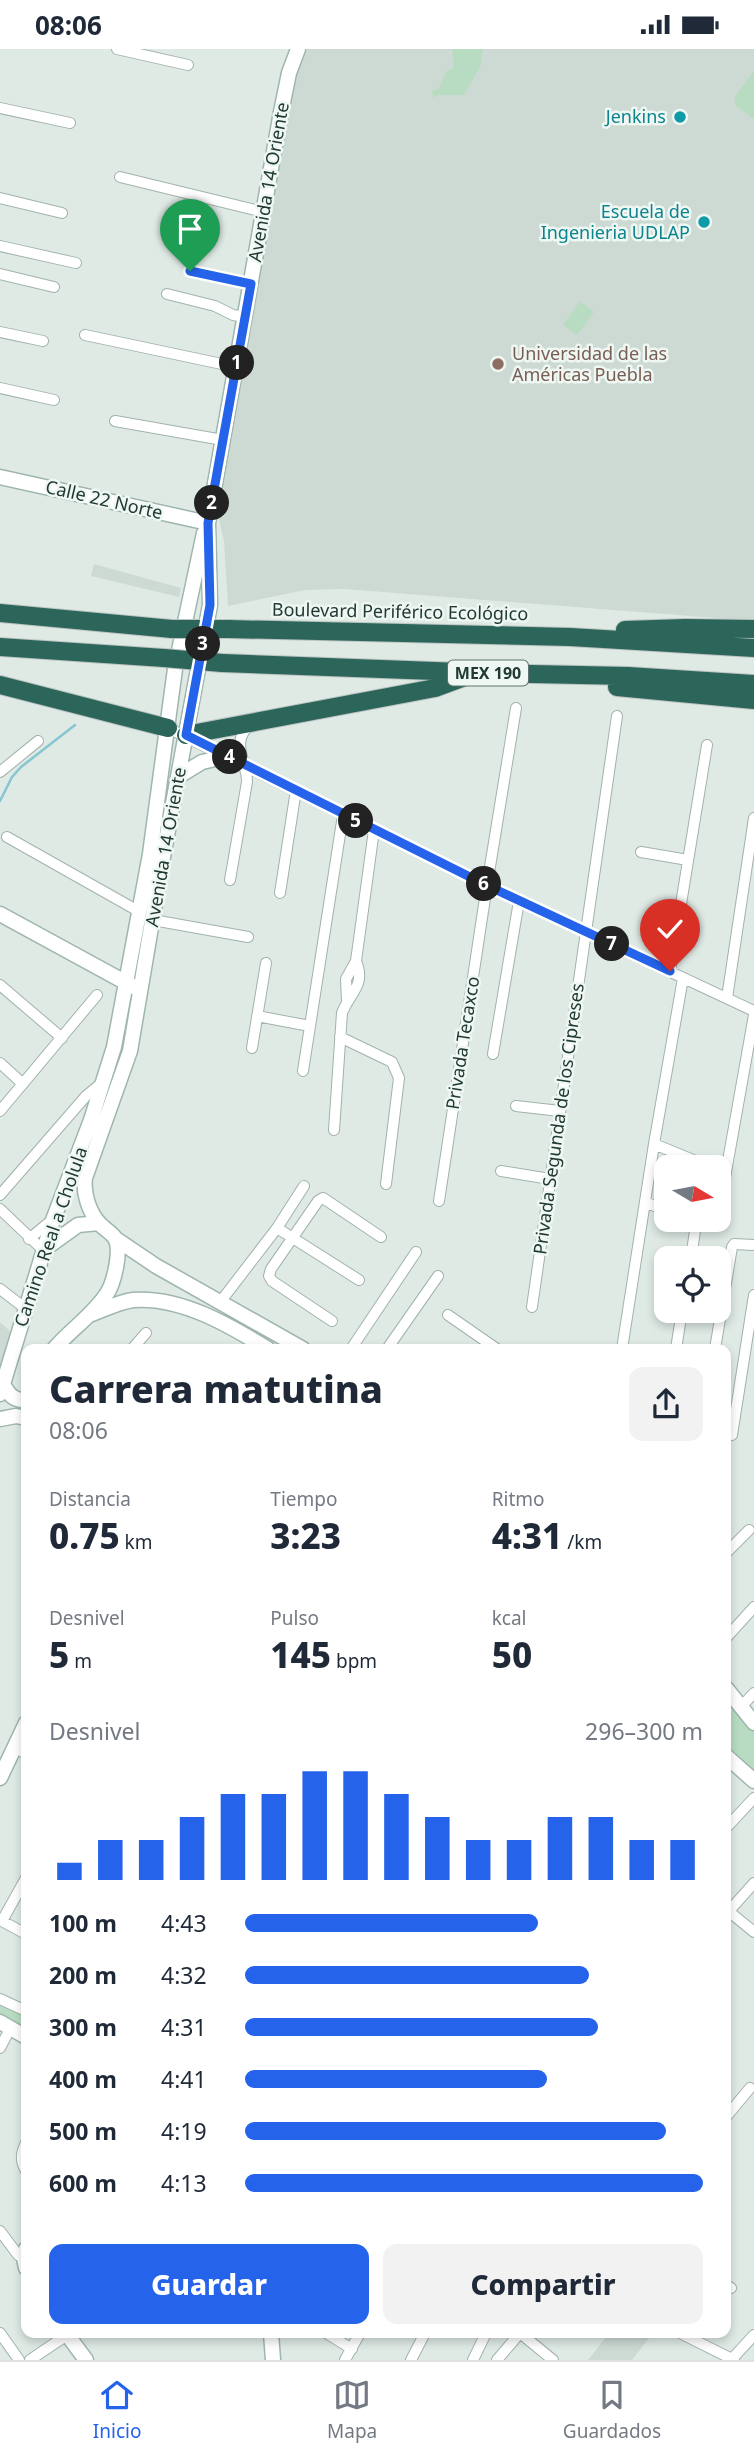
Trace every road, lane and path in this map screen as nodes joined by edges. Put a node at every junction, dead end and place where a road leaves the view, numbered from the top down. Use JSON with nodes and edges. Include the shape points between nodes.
{"nodes":[{"id":1,"x":117,"y":49,"type":"edge"},
{"id":2,"x":298,"y":49,"type":"edge"},
{"id":3,"x":188,"y":65,"type":"dead end"},
{"id":4,"x":0,"y":108,"type":"edge"},
{"id":5,"x":70,"y":123,"type":"dead end"},
{"id":6,"x":120,"y":177,"type":"dead end"},
{"id":7,"x":0,"y":198,"type":"edge"},
{"id":8,"x":264,"y":212,"type":"junction"},
{"id":9,"x":62,"y":213,"type":"dead end"},
{"id":10,"x":0,"y":246,"type":"edge"},
{"id":11,"x":76,"y":263,"type":"dead end"},
{"id":12,"x":190,"y":271,"type":"dead end"},
{"id":13,"x":0,"y":274,"type":"edge"},
{"id":14,"x":251,"y":284,"type":"junction"},
{"id":15,"x":54,"y":287,"type":"dead end"},
{"id":16,"x":167,"y":293,"type":"dead end"},
{"id":17,"x":245,"y":317,"type":"junction"},
{"id":18,"x":0,"y":332,"type":"edge"},
{"id":19,"x":85,"y":335,"type":"dead end"},
{"id":20,"x":43,"y":341,"type":"dead end"},
{"id":21,"x":236,"y":367,"type":"junction"},
{"id":22,"x":0,"y":388,"type":"edge"},
{"id":23,"x":54,"y":400,"type":"dead end"},
{"id":24,"x":115,"y":421,"type":"dead end"},
{"id":25,"x":223,"y":440,"type":"junction"},
{"id":26,"x":0,"y":477,"type":"edge"},
{"id":27,"x":208,"y":523,"type":"junction"},
{"id":28,"x":0,"y":613,"type":"edge"},
{"id":29,"x":754,"y":629,"type":"edge"},
{"id":30,"x":570,"y":637,"type":"junction"},
{"id":31,"x":0,"y":647,"type":"edge"},
{"id":32,"x":754,"y":648,"type":"edge"},
{"id":33,"x":481,"y":673,"type":"junction"},
{"id":34,"x":0,"y":684,"type":"edge"},
{"id":35,"x":754,"y":684,"type":"edge"},
{"id":36,"x":754,"y":700,"type":"edge"},
{"id":37,"x":516,"y":708,"type":"dead end"},
{"id":38,"x":617,"y":716,"type":"dead end"},
{"id":39,"x":251,"y":723,"type":"junction"},
{"id":40,"x":168,"y":727,"type":"junction"},
{"id":41,"x":186,"y":735,"type":"junction"},
{"id":42,"x":38,"y":741,"type":"dead end"},
{"id":43,"x":707,"y":745,"type":"dead end"},
{"id":44,"x":229,"y":756,"type":"junction"},
{"id":45,"x":4,"y":762,"type":"edge"},
{"id":46,"x":244,"y":764,"type":"junction"},
{"id":47,"x":0,"y":772,"type":"edge"},
{"id":48,"x":178,"y":776,"type":"junction"},
{"id":49,"x":296,"y":790,"type":"junction"},
{"id":50,"x":343,"y":815,"type":"junction"},
{"id":51,"x":754,"y":818,"type":"edge"},
{"id":52,"x":374,"y":830,"type":"junction"},
{"id":53,"x":7,"y":837,"type":"dead end"},
{"id":54,"x":641,"y":852,"type":"dead end"},
{"id":55,"x":156,"y":855,"type":"junction"},
{"id":56,"x":688,"y":860,"type":"junction"},
{"id":57,"x":230,"y":880,"type":"dead end"},
{"id":58,"x":486,"y":885,"type":"junction"},
{"id":59,"x":280,"y":893,"type":"dead end"},
{"id":60,"x":519,"y":901,"type":"junction"},
{"id":61,"x":140,"y":912,"type":"junction"},
{"id":62,"x":0,"y":914,"type":"edge"},
{"id":63,"x":153,"y":920,"type":"junction"},
{"id":64,"x":585,"y":931,"type":"junction"},
{"id":65,"x":248,"y":937,"type":"dead end"},
{"id":66,"x":266,"y":963,"type":"dead end"},
{"id":67,"x":670,"y":971,"type":"junction"},
{"id":68,"x":683,"y":978,"type":"junction"},
{"id":69,"x":127,"y":983,"type":"junction"},
{"id":70,"x":0,"y":985,"type":"edge"},
{"id":71,"x":141,"y":991,"type":"junction"},
{"id":72,"x":97,"y":995,"type":"dead end"},
{"id":73,"x":727,"y":999,"type":"junction"},
{"id":74,"x":754,"y":1013,"type":"edge"},
{"id":75,"x":257,"y":1016,"type":"junction"},
{"id":76,"x":310,"y":1025,"type":"junction"},
{"id":77,"x":340,"y":1037,"type":"junction"},
{"id":78,"x":62,"y":1038,"type":"junction"},
{"id":79,"x":252,"y":1048,"type":"dead end"},
{"id":80,"x":493,"y":1054,"type":"dead end"},
{"id":81,"x":0,"y":1063,"type":"edge"},
{"id":82,"x":303,"y":1071,"type":"dead end"},
{"id":83,"x":104,"y":1080,"type":"junction"},
{"id":84,"x":23,"y":1084,"type":"junction"},
{"id":85,"x":516,"y":1106,"type":"dead end"},
{"id":86,"x":0,"y":1111,"type":"edge"},
{"id":87,"x":560,"y":1111,"type":"junction"},
{"id":88,"x":97,"y":1123,"type":"junction"},
{"id":89,"x":334,"y":1130,"type":"dead end"},
{"id":90,"x":654,"y":1144,"type":"junction"},
{"id":91,"x":681,"y":1155,"type":"edge"},
{"id":92,"x":729,"y":1155,"type":"edge"},
{"id":93,"x":501,"y":1171,"type":"dead end"},
{"id":94,"x":550,"y":1179,"type":"junction"},
{"id":95,"x":386,"y":1184,"type":"dead end"},
{"id":96,"x":304,"y":1186,"type":"dead end"},
{"id":97,"x":0,"y":1195,"type":"edge"},
{"id":98,"x":439,"y":1201,"type":"dead end"},
{"id":99,"x":645,"y":1202,"type":"junction"},
{"id":100,"x":654,"y":1206,"type":"edge"},
{"id":101,"x":0,"y":1209,"type":"edge"},
{"id":102,"x":53,"y":1220,"type":"junction"},
{"id":103,"x":99,"y":1223,"type":"junction"},
{"id":104,"x":277,"y":1229,"type":"junction"},
{"id":105,"x":381,"y":1237,"type":"dead end"},
{"id":106,"x":293,"y":1238,"type":"junction"},
{"id":107,"x":29,"y":1239,"type":"junction"},
{"id":108,"x":116,"y":1239,"type":"junction"},
{"id":109,"x":754,"y":1245,"type":"edge"},
{"id":110,"x":43,"y":1251,"type":"junction"},
{"id":111,"x":416,"y":1252,"type":"dead end"},
{"id":112,"x":438,"y":1276,"type":"dead end"},
{"id":113,"x":359,"y":1280,"type":"dead end"},
{"id":114,"x":0,"y":1289,"type":"edge"},
{"id":115,"x":754,"y":1294,"type":"edge"},
{"id":116,"x":221,"y":1301,"type":"junction"},
{"id":117,"x":532,"y":1307,"type":"dead end"},
{"id":118,"x":26,"y":1309,"type":"junction"},
{"id":119,"x":90,"y":1314,"type":"junction"},
{"id":120,"x":449,"y":1315,"type":"dead end"},
{"id":121,"x":332,"y":1321,"type":"dead end"},
{"id":122,"x":680,"y":1323,"type":"edge"},
{"id":123,"x":146,"y":1333,"type":"dead end"},
{"id":124,"x":64,"y":1344,"type":"edge"},
{"id":125,"x":136,"y":1344,"type":"edge"},
{"id":126,"x":260,"y":1344,"type":"edge"},
{"id":127,"x":294,"y":1344,"type":"edge"},
{"id":128,"x":354,"y":1344,"type":"edge"},
{"id":129,"x":390,"y":1344,"type":"edge"},
{"id":130,"x":490,"y":1344,"type":"edge"},
{"id":131,"x":623,"y":1344,"type":"edge"},
{"id":132,"x":677,"y":1344,"type":"edge"},
{"id":133,"x":716,"y":1344,"type":"edge"},
{"id":134,"x":2,"y":1389,"type":"edge"},
{"id":135,"x":21,"y":1401,"type":"edge"},
{"id":136,"x":21,"y":1417,"type":"edge"},
{"id":137,"x":0,"y":1419,"type":"edge"},
{"id":138,"x":732,"y":1435,"type":"dead end"},
{"id":139,"x":749,"y":1530,"type":"dead end"},
{"id":140,"x":731,"y":1546,"type":"edge"},
{"id":141,"x":754,"y":1607,"type":"edge"},
{"id":142,"x":731,"y":1632,"type":"edge"},
{"id":143,"x":754,"y":1693,"type":"edge"},
{"id":144,"x":731,"y":1695,"type":"edge"},
{"id":145,"x":741,"y":1707,"type":"junction"},
{"id":146,"x":754,"y":1723,"type":"edge"},
{"id":147,"x":21,"y":1750,"type":"edge"},
{"id":148,"x":731,"y":1760,"type":"edge"},
{"id":149,"x":0,"y":1778,"type":"edge"},
{"id":150,"x":754,"y":1781,"type":"edge"},
{"id":151,"x":754,"y":1798,"type":"edge"},
{"id":152,"x":731,"y":1823,"type":"edge"},
{"id":153,"x":754,"y":1882,"type":"edge"},
{"id":154,"x":21,"y":1887,"type":"edge"},
{"id":155,"x":731,"y":1907,"type":"edge"},
{"id":156,"x":731,"y":1913,"type":"edge"},
{"id":157,"x":1,"y":1921,"type":"edge"},
{"id":158,"x":21,"y":1931,"type":"edge"},
{"id":159,"x":754,"y":1932,"type":"edge"},
{"id":160,"x":0,"y":1999,"type":"edge"},
{"id":161,"x":21,"y":2009,"type":"edge"},
{"id":162,"x":5,"y":2025,"type":"edge"},
{"id":163,"x":21,"y":2034,"type":"edge"},
{"id":164,"x":0,"y":2048,"type":"edge"},
{"id":165,"x":750,"y":2088,"type":"dead end"},
{"id":166,"x":731,"y":2111,"type":"edge"},
{"id":167,"x":0,"y":2231,"type":"edge"},
{"id":168,"x":21,"y":2257,"type":"edge"},
{"id":169,"x":0,"y":2333,"type":"edge"},
{"id":170,"x":754,"y":2335,"type":"edge"},
{"id":171,"x":60,"y":2338,"type":"edge"},
{"id":172,"x":69,"y":2338,"type":"edge"},
{"id":173,"x":271,"y":2338,"type":"edge"},
{"id":174,"x":334,"y":2338,"type":"edge"},
{"id":175,"x":358,"y":2338,"type":"edge"},
{"id":176,"x":422,"y":2338,"type":"edge"},
{"id":177,"x":484,"y":2338,"type":"edge"},
{"id":178,"x":516,"y":2338,"type":"edge"},
{"id":179,"x":526,"y":2338,"type":"edge"},
{"id":180,"x":690,"y":2338,"type":"edge"},
{"id":181,"x":352,"y":2349,"type":"junction"},
{"id":182,"x":733,"y":2359,"type":"edge"},
{"id":183,"x":19,"y":2360,"type":"edge"},
{"id":184,"x":30,"y":2360,"type":"edge"},
{"id":185,"x":86,"y":2360,"type":"edge"},
{"id":186,"x":273,"y":2360,"type":"edge"},
{"id":187,"x":345,"y":2360,"type":"edge"},
{"id":188,"x":411,"y":2360,"type":"edge"},
{"id":189,"x":474,"y":2360,"type":"edge"},
{"id":190,"x":497,"y":2360,"type":"edge"},
{"id":191,"x":553,"y":2360,"type":"edge"}],
"edges":[{"from":1,"to":3,"type":"street"},
{"from":2,"to":8,"type":"main road","name":"Avenida 14 Oriente","via":[[289,73]]},
{"from":4,"to":5,"type":"street"},
{"from":6,"to":8,"type":"street"},
{"from":7,"to":9,"type":"street"},
{"from":8,"to":14,"type":"main road","name":"Avenida 14 Oriente"},
{"from":10,"to":11,"type":"street"},
{"from":12,"to":14,"type":"street"},
{"from":13,"to":15,"type":"street"},
{"from":14,"to":17,"type":"main road","name":"Avenida 14 Oriente"},
{"from":16,"to":17,"type":"street"},
{"from":17,"to":21,"type":"main road","name":"Avenida 14 Oriente"},
{"from":18,"to":20,"type":"street"},
{"from":19,"to":21,"type":"street"},
{"from":21,"to":25,"type":"main road","name":"Avenida 14 Oriente"},
{"from":22,"to":23,"type":"street"},
{"from":24,"to":25,"type":"street"},
{"from":25,"to":27,"type":"main road","name":"Avenida 14 Oriente"},
{"from":26,"to":27,"type":"main road","name":"Calle 22 Norte"},
{"from":27,"to":40,"type":"main road","name":"Avenida 14 Oriente","via":[[183,626]]},
{"from":27,"to":41,"type":"main road","name":"Avenida 14 Oriente","via":[[210,605]]},
{"from":28,"to":30,"type":"highway","name":"Boulevard Periférico Ecológico","number":"MEX 190","bridge":true,"via":[[172,629]]},
{"from":29,"to":30,"type":"highway","name":"Boulevard Periférico Ecológico","via":[[655,628]]},
{"from":30,"to":32,"type":"highway","name":"Boulevard Periférico Ecológico","number":"MEX 190"},
{"from":31,"to":33,"type":"highway","number":"MEX 190","bridge":true,"via":[[222,663]]},
{"from":33,"to":35,"type":"highway","number":"MEX 190"},
{"from":33,"to":36,"type":"highway"},
{"from":33,"to":39,"type":"highway","via":[[435,688]]},
{"from":34,"to":40,"type":"highway"},
{"from":37,"to":58,"type":"street","name":"Privada Tecaxco"},
{"from":38,"to":64,"type":"street","name":"Privada Segunda de los Cipreses"},
{"from":39,"to":41,"type":"highway"},
{"from":39,"to":46,"type":"street","via":[[239,745]]},
{"from":40,"to":41,"type":"street"},
{"from":40,"to":55,"type":"main road","name":"Avenida 14 Oriente"},
{"from":41,"to":44,"type":"street"},
{"from":41,"to":48,"type":"main road","name":"Avenida 14 Oriente"},
{"from":42,"to":45,"type":"street"},
{"from":43,"to":56,"type":"street"},
{"from":44,"to":46,"type":"street"},
{"from":44,"to":48,"type":"main road","via":[[202,762]]},
{"from":45,"to":47,"type":"street"},
{"from":46,"to":49,"type":"street"},
{"from":46,"to":57,"type":"street","via":[[247,782]]},
{"from":48,"to":55,"type":"main road","name":"Avenida 14 Oriente"},
{"from":49,"to":50,"type":"street"},
{"from":49,"to":59,"type":"street"},
{"from":50,"to":52,"type":"street"},
{"from":50,"to":76,"type":"street"},
{"from":51,"to":73,"type":"street"},
{"from":52,"to":58,"type":"street"},
{"from":52,"to":77,"type":"street","via":[[356,961],[360,980],[342,1013]]},
{"from":53,"to":61,"type":"street"},
{"from":54,"to":56,"type":"street"},
{"from":55,"to":61,"type":"main road","name":"Avenida 14 Oriente"},
{"from":55,"to":63,"type":"main road","name":"Avenida 14 Oriente"},
{"from":56,"to":67,"type":"street"},
{"from":58,"to":60,"type":"street"},
{"from":58,"to":98,"type":"street","name":"Privada Tecaxco"},
{"from":60,"to":64,"type":"street"},
{"from":60,"to":80,"type":"street"},
{"from":61,"to":69,"type":"main road","name":"Avenida 14 Oriente"},
{"from":62,"to":69,"type":"main road"},
{"from":63,"to":65,"type":"street"},
{"from":63,"to":71,"type":"main road","name":"Avenida 14 Oriente"},
{"from":64,"to":67,"type":"street"},
{"from":64,"to":87,"type":"street","name":"Privada Segunda de los Cipreses"},
{"from":66,"to":75,"type":"street"},
{"from":67,"to":68,"type":"street"},
{"from":68,"to":73,"type":"street"},
{"from":68,"to":90,"type":"street"},
{"from":69,"to":71,"type":"main road"},
{"from":69,"to":83,"type":"main road","name":"Avenida 14 Oriente"},
{"from":70,"to":78,"type":"street"},
{"from":71,"to":88,"type":"main road","name":"Avenida 14 Oriente","via":[[130,1051]]},
{"from":72,"to":78,"type":"street"},
{"from":73,"to":74,"type":"street"},
{"from":74,"to":92,"type":"street"},
{"from":75,"to":76,"type":"street"},
{"from":75,"to":79,"type":"street"},
{"from":76,"to":82,"type":"street"},
{"from":77,"to":89,"type":"street"},
{"from":77,"to":95,"type":"street","via":[[392,1062],[397,1069]]},
{"from":78,"to":84,"type":"street"},
{"from":81,"to":84,"type":"street"},
{"from":83,"to":88,"type":"main road","name":"Avenida 14 Oriente"},
{"from":83,"to":97,"type":"street"},
{"from":84,"to":86,"type":"street"},
{"from":85,"to":87,"type":"street"},
{"from":87,"to":94,"type":"street","name":"Privada Segunda de los Cipreses"},
{"from":88,"to":102,"type":"main road","name":"Camino Real a Cholula"},
{"from":88,"to":103,"type":"main road","via":[[85,1182]]},
{"from":90,"to":91,"type":"street"},
{"from":90,"to":99,"type":"street"},
{"from":93,"to":94,"type":"street"},
{"from":94,"to":117,"type":"street","name":"Privada Segunda de los Cipreses"},
{"from":96,"to":104,"type":"street"},
{"from":99,"to":100,"type":"street"},
{"from":99,"to":131,"type":"street"},
{"from":101,"to":107,"type":"street"},
{"from":102,"to":107,"type":"street"},
{"from":102,"to":110,"type":"main road","name":"Camino Real a Cholula"},
{"from":103,"to":108,"type":"main road"},
{"from":103,"to":110,"type":"main road","via":[[78,1225]]},
{"from":104,"to":106,"type":"street"},
{"from":104,"to":116,"type":"street"},
{"from":105,"to":106,"type":"street","via":[[323,1198]]},
{"from":106,"to":113,"type":"street"},
{"from":106,"to":121,"type":"street","via":[[269,1276]]},
{"from":107,"to":110,"type":"street"},
{"from":108,"to":116,"type":"main road"},
{"from":108,"to":119,"type":"main road","via":[[113,1285]]},
{"from":109,"to":133,"type":"street","via":[[732,1247]]},
{"from":110,"to":118,"type":"main road","name":"Camino Real a Cholula"},
{"from":111,"to":128,"type":"street"},
{"from":112,"to":129,"type":"street"},
{"from":114,"to":118,"type":"street"},
{"from":115,"to":138,"type":"street"},
{"from":116,"to":127,"type":"main road"},
{"from":118,"to":134,"type":"main road","name":"Camino Real a Cholula"},
{"from":119,"to":124,"type":"main road"},
{"from":119,"to":126,"type":"main road","via":[[129,1301],[151,1300],[184,1307]]},
{"from":120,"to":130,"type":"street"},
{"from":122,"to":132,"type":"street"},
{"from":123,"to":125,"type":"street"},
{"from":134,"to":135,"type":"main road"},
{"from":136,"to":137,"type":"main road"},
{"from":139,"to":140,"type":"street"},
{"from":141,"to":142,"type":"street"},
{"from":143,"to":145,"type":"street"},
{"from":144,"to":145,"type":"main road"},
{"from":145,"to":146,"type":"main road"},
{"from":147,"to":149,"type":"main road"},
{"from":148,"to":150,"type":"main road"},
{"from":151,"to":152,"type":"street"},
{"from":153,"to":155,"type":"street"},
{"from":154,"to":157,"type":"street"},
{"from":156,"to":159,"type":"street"},
{"from":157,"to":158,"type":"street"},
{"from":160,"to":161,"type":"street"},
{"from":162,"to":163,"type":"main road"},
{"from":162,"to":164,"type":"street"},
{"from":165,"to":166,"type":"street"},
{"from":167,"to":168,"type":"street"},
{"from":169,"to":183,"type":"street"},
{"from":170,"to":182,"type":"street"},
{"from":171,"to":184,"type":"street"},
{"from":172,"to":185,"type":"main road"},
{"from":173,"to":186,"type":"main road"},
{"from":174,"to":181,"type":"street"},
{"from":175,"to":181,"type":"street"},
{"from":176,"to":188,"type":"street"},
{"from":177,"to":189,"type":"street"},
{"from":178,"to":190,"type":"street"},
{"from":179,"to":191,"type":"street"},
{"from":180,"to":182,"type":"street"},
{"from":181,"to":187,"type":"street"}]}
